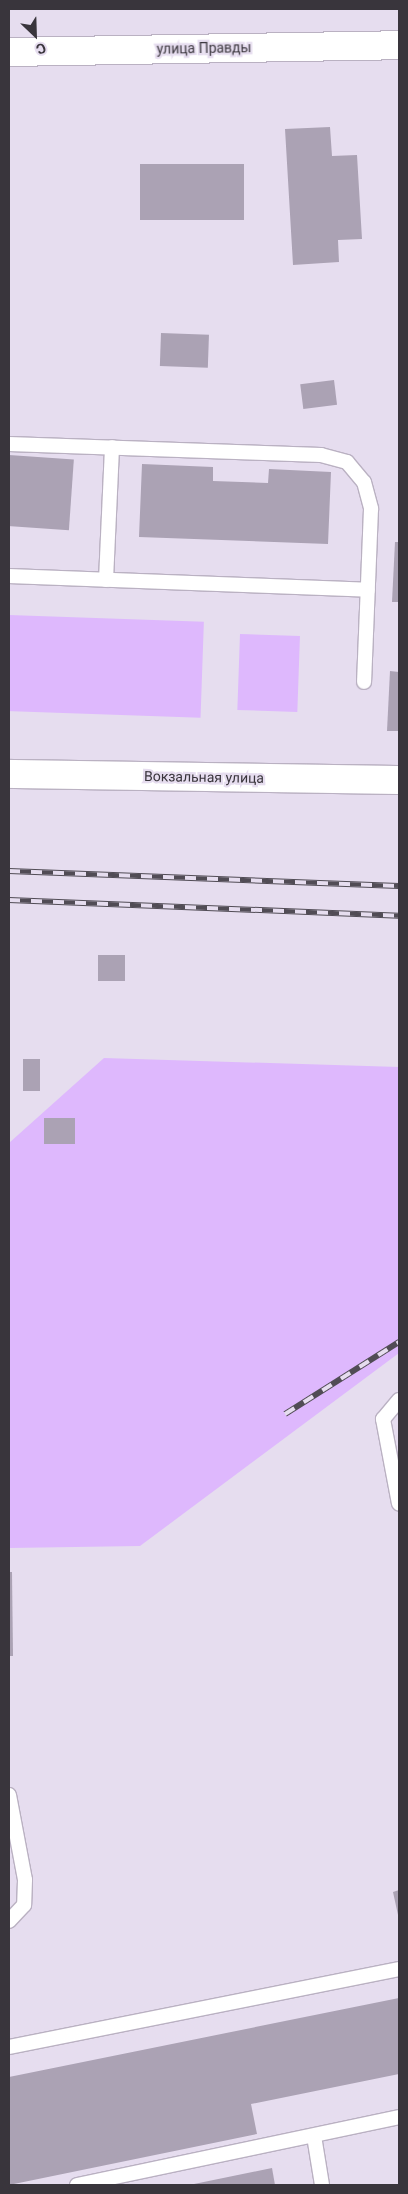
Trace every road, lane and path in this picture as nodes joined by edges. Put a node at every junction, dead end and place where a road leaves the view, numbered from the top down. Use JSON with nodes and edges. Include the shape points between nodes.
{"nodes":[{"id":1,"x":399,"y":45,"type":"edge"},
{"id":2,"x":9,"y":52,"type":"edge"},
{"id":3,"x":9,"y":444,"type":"edge"},
{"id":4,"x":112,"y":447,"type":"junction"},
{"id":5,"x":9,"y":576,"type":"edge"},
{"id":6,"x":106,"y":580,"type":"junction"},
{"id":7,"x":368,"y":590,"type":"junction"},
{"id":8,"x":364,"y":682,"type":"dead end"},
{"id":9,"x":9,"y":774,"type":"edge"},
{"id":10,"x":399,"y":780,"type":"edge"},
{"id":11,"x":399,"y":1400,"type":"edge"},
{"id":12,"x":399,"y":1504,"type":"edge"},
{"id":13,"x":9,"y":1795,"type":"edge"},
{"id":14,"x":9,"y":1921,"type":"edge"},
{"id":15,"x":399,"y":1969,"type":"edge"},
{"id":16,"x":9,"y":2047,"type":"edge"},
{"id":17,"x":399,"y":2118,"type":"edge"},
{"id":18,"x":314,"y":2136,"type":"junction"},
{"id":19,"x":77,"y":2185,"type":"edge"},
{"id":20,"x":322,"y":2185,"type":"edge"}],
"edges":[{"from":1,"to":2,"type":"street","name":"улица Правды"},
{"from":3,"to":4,"type":"lane"},
{"from":4,"to":6,"type":"lane"},
{"from":4,"to":7,"type":"lane","via":[[321,455],[347,462],[364,482],[371,509]]},
{"from":5,"to":6,"type":"lane"},
{"from":6,"to":7,"type":"lane"},
{"from":7,"to":8,"type":"lane"},
{"from":9,"to":10,"type":"street","name":"Вокзальная улица"},
{"from":11,"to":12,"type":"lane","via":[[383,1419]]},
{"from":13,"to":14,"type":"lane","via":[[25,1880],[24,1905]]},
{"from":15,"to":16,"type":"lane"},
{"from":17,"to":18,"type":"lane"},
{"from":18,"to":19,"type":"lane"},
{"from":18,"to":20,"type":"lane"}]}
